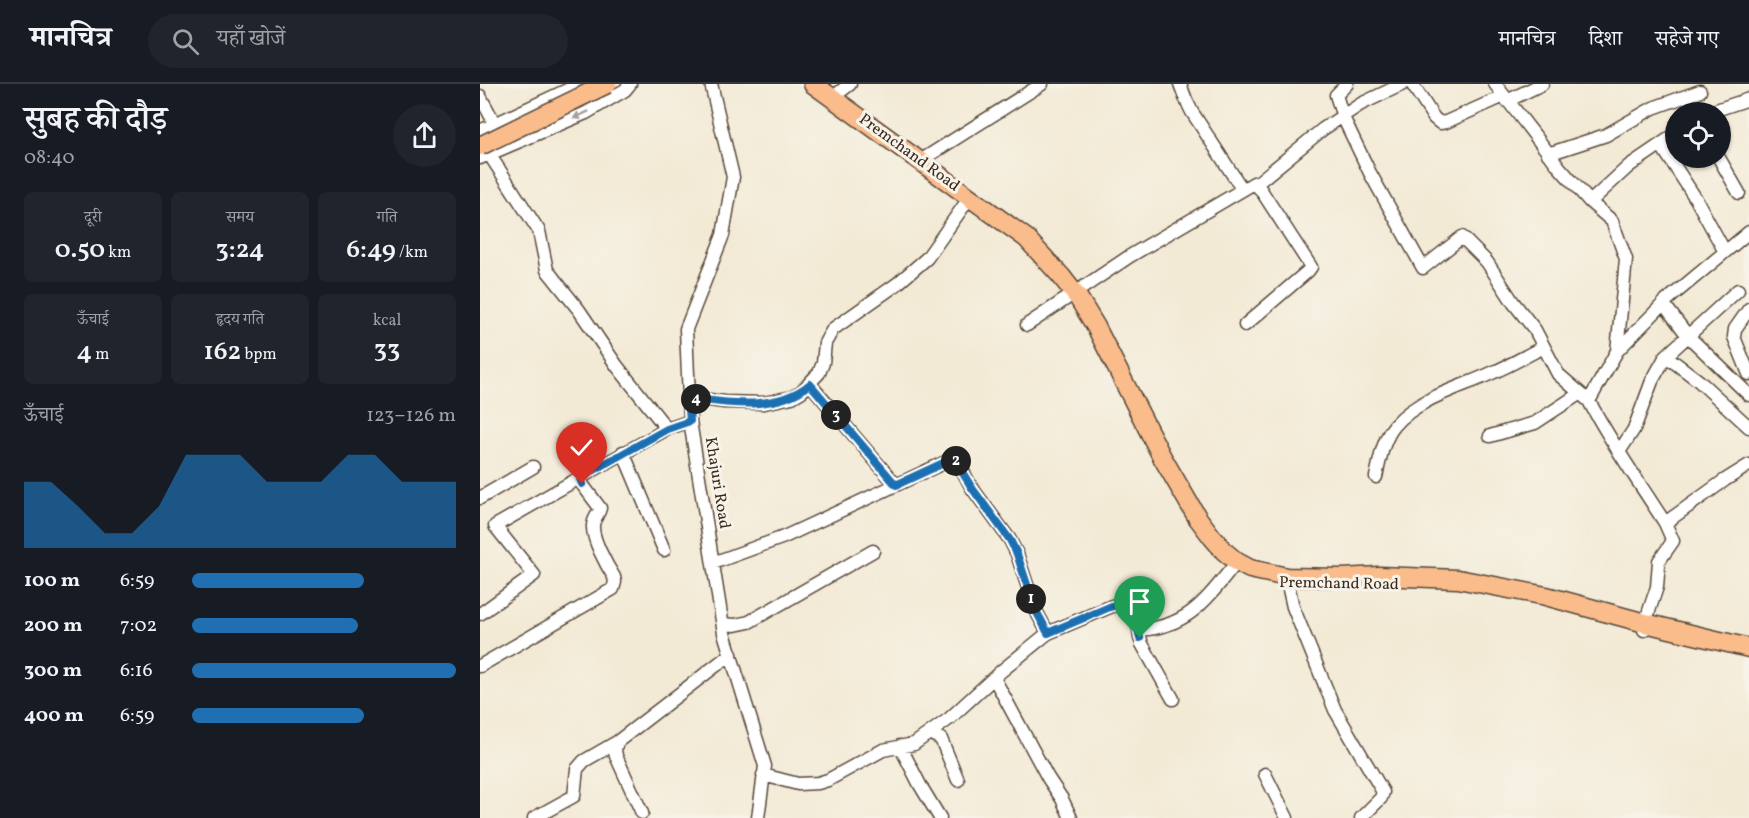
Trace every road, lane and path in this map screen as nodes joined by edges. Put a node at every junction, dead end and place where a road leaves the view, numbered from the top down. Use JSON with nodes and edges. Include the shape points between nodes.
{"nodes":[{"id":1,"x":580,"y":84,"type":"edge"},
{"id":2,"x":608,"y":84,"type":"edge"},
{"id":3,"x":630,"y":84,"type":"edge"},
{"id":4,"x":711,"y":84,"type":"edge"},
{"id":5,"x":813,"y":84,"type":"edge"},
{"id":6,"x":850,"y":84,"type":"edge"},
{"id":7,"x":1042,"y":84,"type":"edge"},
{"id":8,"x":1180,"y":84,"type":"edge"},
{"id":9,"x":1347,"y":84,"type":"edge"},
{"id":10,"x":1403,"y":84,"type":"edge"},
{"id":11,"x":1412,"y":84,"type":"edge"},
{"id":12,"x":1495,"y":84,"type":"edge"},
{"id":13,"x":1542,"y":84,"type":"edge"},
{"id":14,"x":1700,"y":91,"type":"dead end"},
{"id":15,"x":480,"y":96,"type":"edge"},
{"id":16,"x":832,"y":98,"type":"junction"},
{"id":17,"x":1506,"y":98,"type":"junction"},
{"id":18,"x":1749,"y":99,"type":"edge"},
{"id":19,"x":1731,"y":105,"type":"edge"},
{"id":20,"x":1343,"y":117,"type":"junction"},
{"id":21,"x":495,"y":124,"type":"junction"},
{"id":22,"x":1665,"y":141,"type":"edge"},
{"id":23,"x":482,"y":144,"type":"edge"},
{"id":24,"x":1660,"y":144,"type":"junction"},
{"id":25,"x":1548,"y":154,"type":"junction"},
{"id":26,"x":920,"y":161,"type":"junction"},
{"id":27,"x":1725,"y":168,"type":"edge"},
{"id":28,"x":1256,"y":184,"type":"junction"},
{"id":29,"x":1242,"y":189,"type":"junction"},
{"id":30,"x":1739,"y":193,"type":"dead end"},
{"id":31,"x":970,"y":197,"type":"junction"},
{"id":32,"x":1590,"y":202,"type":"junction"},
{"id":33,"x":1749,"y":232,"type":"edge"},
{"id":34,"x":1725,"y":252,"type":"junction"},
{"id":35,"x":1738,"y":290,"type":"dead end"},
{"id":36,"x":1070,"y":296,"type":"junction"},
{"id":37,"x":1663,"y":303,"type":"junction"},
{"id":38,"x":1749,"y":309,"type":"edge"},
{"id":39,"x":1027,"y":325,"type":"dead end"},
{"id":40,"x":1245,"y":325,"type":"dead end"},
{"id":41,"x":1688,"y":336,"type":"junction"},
{"id":42,"x":1544,"y":346,"type":"junction"},
{"id":43,"x":1617,"y":351,"type":"junction"},
{"id":44,"x":1666,"y":356,"type":"junction"},
{"id":45,"x":1749,"y":374,"type":"edge"},
{"id":46,"x":810,"y":384,"type":"junction"},
{"id":47,"x":1749,"y":395,"type":"edge"},
{"id":48,"x":688,"y":398,"type":"junction"},
{"id":49,"x":1584,"y":398,"type":"junction"},
{"id":50,"x":690,"y":421,"type":"junction"},
{"id":51,"x":1749,"y":427,"type":"edge"},
{"id":52,"x":667,"y":429,"type":"junction"},
{"id":53,"x":1490,"y":436,"type":"dead end"},
{"id":54,"x":623,"y":452,"type":"junction"},
{"id":55,"x":1619,"y":452,"type":"junction"},
{"id":56,"x":1749,"y":465,"type":"edge"},
{"id":57,"x":533,"y":467,"type":"dead end"},
{"id":58,"x":581,"y":477,"type":"junction"},
{"id":59,"x":1376,"y":477,"type":"dead end"},
{"id":60,"x":896,"y":485,"type":"junction"},
{"id":61,"x":480,"y":498,"type":"edge"},
{"id":62,"x":1665,"y":523,"type":"junction"},
{"id":63,"x":664,"y":550,"type":"dead end"},
{"id":64,"x":873,"y":551,"type":"dead end"},
{"id":65,"x":713,"y":563,"type":"junction"},
{"id":66,"x":1234,"y":566,"type":"junction"},
{"id":67,"x":1288,"y":585,"type":"junction"},
{"id":68,"x":480,"y":614,"type":"edge"},
{"id":69,"x":723,"y":624,"type":"junction"},
{"id":70,"x":1645,"y":626,"type":"junction"},
{"id":71,"x":1139,"y":629,"type":"junction"},
{"id":72,"x":1048,"y":633,"type":"junction"},
{"id":73,"x":1749,"y":648,"type":"edge"},
{"id":74,"x":730,"y":654,"type":"junction"},
{"id":75,"x":1749,"y":656,"type":"edge"},
{"id":76,"x":480,"y":666,"type":"edge"},
{"id":77,"x":994,"y":678,"type":"junction"},
{"id":78,"x":1173,"y":699,"type":"dead end"},
{"id":79,"x":931,"y":734,"type":"junction"},
{"id":80,"x":617,"y":742,"type":"junction"},
{"id":81,"x":900,"y":746,"type":"junction"},
{"id":82,"x":1265,"y":774,"type":"dead end"},
{"id":83,"x":763,"y":775,"type":"junction"},
{"id":84,"x":958,"y":780,"type":"dead end"},
{"id":85,"x":642,"y":813,"type":"dead end"},
{"id":86,"x":534,"y":818,"type":"edge"},
{"id":87,"x":759,"y":818,"type":"edge"},
{"id":88,"x":940,"y":818,"type":"edge"},
{"id":89,"x":1071,"y":818,"type":"edge"},
{"id":90,"x":1287,"y":818,"type":"edge"},
{"id":91,"x":1360,"y":818,"type":"edge"}],
"edges":[{"from":1,"to":21,"type":"street"},
{"from":2,"to":23,"type":"highway","bridge":true},
{"from":3,"to":23,"type":"street","one_way":true,"via":[[586,113]]},
{"from":4,"to":48,"type":"street","name":"Khajuri Road","via":[[733,177],[723,235],[686,329]]},
{"from":5,"to":16,"type":"highway","name":"Premchand Road"},
{"from":6,"to":16,"type":"street"},
{"from":7,"to":26,"type":"street"},
{"from":8,"to":29,"type":"street","via":[[1192,112]]},
{"from":9,"to":20,"type":"street","via":[[1336,95]]},
{"from":10,"to":20,"type":"street"},
{"from":11,"to":17,"type":"street","via":[[1440,123]]},
{"from":12,"to":17,"type":"street"},
{"from":13,"to":17,"type":"street"},
{"from":14,"to":25,"type":"street","via":[[1653,108],[1606,135]]},
{"from":15,"to":21,"type":"street"},
{"from":16,"to":26,"type":"highway","name":"Premchand Road"},
{"from":17,"to":25,"type":"street"},
{"from":18,"to":19,"type":"street"},
{"from":20,"to":28,"type":"street"},
{"from":20,"to":42,"type":"street","via":[[1423,268],[1462,237],[1486,262]]},
{"from":21,"to":23,"type":"street"},
{"from":22,"to":24,"type":"street"},
{"from":23,"to":52,"type":"street","via":[[539,231],[548,270]]},
{"from":24,"to":32,"type":"street"},
{"from":24,"to":34,"type":"street"},
{"from":25,"to":32,"type":"street"},
{"from":26,"to":31,"type":"highway","name":"Premchand Road"},
{"from":27,"to":30,"type":"street"},
{"from":28,"to":29,"type":"street"},
{"from":28,"to":40,"type":"street","via":[[1311,267]]},
{"from":29,"to":36,"type":"street"},
{"from":31,"to":36,"type":"highway","name":"Premchand Road","via":[[1026,238]]},
{"from":31,"to":46,"type":"street","via":[[927,258],[833,329],[825,343],[819,373]]},
{"from":32,"to":43,"type":"street","via":[[1612,221],[1626,259]]},
{"from":33,"to":34,"type":"street"},
{"from":34,"to":37,"type":"street"},
{"from":35,"to":41,"type":"street"},
{"from":36,"to":39,"type":"street"},
{"from":36,"to":66,"type":"highway","name":"Premchand Road","via":[[1096,327],[1197,517]]},
{"from":37,"to":41,"type":"street"},
{"from":37,"to":43,"type":"street"},
{"from":38,"to":45,"type":"street","via":[[1734,337]]},
{"from":41,"to":44,"type":"street"},
{"from":41,"to":47,"type":"street"},
{"from":42,"to":49,"type":"street","via":[[1558,374]]},
{"from":42,"to":59,"type":"street","via":[[1405,415],[1389,434]]},
{"from":43,"to":49,"type":"street"},
{"from":44,"to":51,"type":"street"},
{"from":44,"to":55,"type":"street","via":[[1634,429]]},
{"from":46,"to":48,"type":"street","via":[[792,397],[764,403]]},
{"from":46,"to":60,"type":"street"},
{"from":48,"to":50,"type":"street","name":"Khajuri Road"},
{"from":49,"to":53,"type":"street","via":[[1535,423]]},
{"from":49,"to":55,"type":"street"},
{"from":50,"to":52,"type":"street"},
{"from":50,"to":65,"type":"street","name":"Khajuri Road"},
{"from":52,"to":54,"type":"street"},
{"from":54,"to":58,"type":"street"},
{"from":54,"to":63,"type":"street"},
{"from":55,"to":62,"type":"street"},
{"from":56,"to":62,"type":"street"},
{"from":57,"to":61,"type":"street"},
{"from":58,"to":68,"type":"street","via":[[495,526],[534,575]]},
{"from":58,"to":76,"type":"street","via":[[600,508],[593,533],[615,586]]},
{"from":60,"to":65,"type":"street","via":[[784,537]]},
{"from":60,"to":72,"type":"street","via":[[954,460],[1010,540]]},
{"from":62,"to":70,"type":"street","via":[[1673,541],[1659,561],[1657,587]]},
{"from":64,"to":69,"type":"street","via":[[749,622]]},
{"from":65,"to":69,"type":"street","name":"Khajuri Road"},
{"from":66,"to":67,"type":"highway","name":"Premchand Road","via":[[1246,578]]},
{"from":66,"to":70,"type":"highway","name":"Premchand Road","via":[[1287,577],[1458,579],[1546,596]]},
{"from":66,"to":71,"type":"street","via":[[1188,616],[1174,623]]},
{"from":67,"to":70,"type":"highway","name":"Premchand Road","via":[[1440,587],[1544,603]]},
{"from":67,"to":91,"type":"street","via":[[1293,607],[1335,710],[1383,792]]},
{"from":69,"to":74,"type":"street","name":"Khajuri Road"},
{"from":70,"to":73,"type":"highway","name":"Premchand Road"},
{"from":70,"to":75,"type":"highway","name":"Premchand Road"},
{"from":71,"to":72,"type":"street","via":[[1130,608],[1124,604]]},
{"from":71,"to":78,"type":"street","via":[[1140,638]]},
{"from":72,"to":77,"type":"street"},
{"from":74,"to":80,"type":"street"},
{"from":74,"to":83,"type":"street","name":"Khajuri Road","via":[[765,766]]},
{"from":77,"to":79,"type":"street"},
{"from":77,"to":89,"type":"street"},
{"from":79,"to":81,"type":"street","via":[[914,744]]},
{"from":79,"to":84,"type":"street","via":[[941,739]]},
{"from":80,"to":85,"type":"street","via":[[616,756]]},
{"from":80,"to":86,"type":"street","via":[[577,769],[574,796]]},
{"from":81,"to":83,"type":"street","via":[[875,753],[818,783],[798,784]]},
{"from":81,"to":88,"type":"street"},
{"from":82,"to":90,"type":"street"},
{"from":83,"to":87,"type":"street","name":"Khajuri Road"}]}
